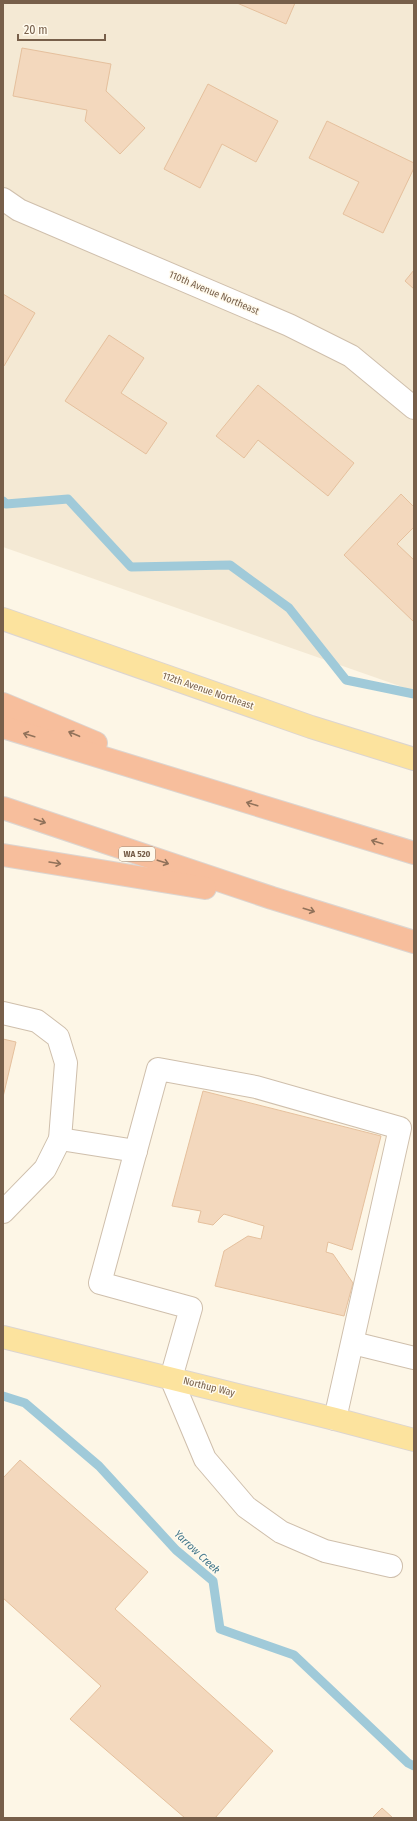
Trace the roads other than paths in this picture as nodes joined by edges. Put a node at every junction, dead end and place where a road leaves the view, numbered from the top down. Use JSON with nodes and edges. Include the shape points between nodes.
{"nodes":[{"id":1,"x":3,"y":199,"type":"edge"},
{"id":2,"x":414,"y":408,"type":"edge"},
{"id":3,"x":3,"y":620,"type":"edge"},
{"id":4,"x":3,"y":704,"type":"edge"},
{"id":5,"x":3,"y":727,"type":"edge"},
{"id":6,"x":414,"y":759,"type":"edge"},
{"id":7,"x":213,"y":792,"type":"junction"},
{"id":8,"x":3,"y":808,"type":"edge"},
{"id":9,"x":414,"y":853,"type":"edge"},
{"id":10,"x":3,"y":855,"type":"edge"},
{"id":11,"x":272,"y":898,"type":"junction"},
{"id":12,"x":414,"y":942,"type":"edge"},
{"id":13,"x":3,"y":1013,"type":"edge"},
{"id":14,"x":407,"y":1129,"type":"edge"},
{"id":15,"x":60,"y":1139,"type":"junction"},
{"id":16,"x":136,"y":1151,"type":"junction"},
{"id":17,"x":3,"y":1212,"type":"edge"},
{"id":18,"x":3,"y":1337,"type":"edge"},
{"id":19,"x":353,"y":1343,"type":"junction"},
{"id":20,"x":414,"y":1358,"type":"edge"},
{"id":21,"x":171,"y":1378,"type":"junction"},
{"id":22,"x":335,"y":1419,"type":"junction"},
{"id":23,"x":414,"y":1440,"type":"edge"},
{"id":24,"x":390,"y":1566,"type":"dead end"}],
"edges":[{"from":1,"to":2,"type":"street","name":"110th Avenue Northeast","via":[[19,210],[289,325],[351,356]]},
{"from":3,"to":6,"type":"main road","name":"112th Avenue Northeast","via":[[311,727]]},
{"from":7,"to":4,"type":"highway","one_way":true},
{"from":7,"to":5,"type":"highway","one_way":true},
{"from":9,"to":7,"type":"highway","one_way":true},
{"from":8,"to":11,"type":"highway","number":"WA 520","one_way":true},
{"from":10,"to":11,"type":"highway","one_way":true},
{"from":11,"to":12,"type":"highway","number":"WA 520","one_way":true},
{"from":13,"to":15,"type":"street","via":[[37,1021],[58,1036],[66,1063]]},
{"from":14,"to":16,"type":"street","via":[[256,1087],[158,1069]]},
{"from":14,"to":19,"type":"street"},
{"from":15,"to":16,"type":"street"},
{"from":15,"to":17,"type":"street","via":[[45,1169]]},
{"from":16,"to":21,"type":"street","via":[[100,1283],[192,1308]]},
{"from":18,"to":21,"type":"main road","name":"Northup Way"},
{"from":19,"to":20,"type":"street"},
{"from":19,"to":22,"type":"street"},
{"from":21,"to":22,"type":"main road","name":"Northup Way"},
{"from":21,"to":24,"type":"street","via":[[205,1459],[246,1507],[281,1532],[325,1552]]},
{"from":22,"to":23,"type":"main road","name":"Northup Way"}]}
